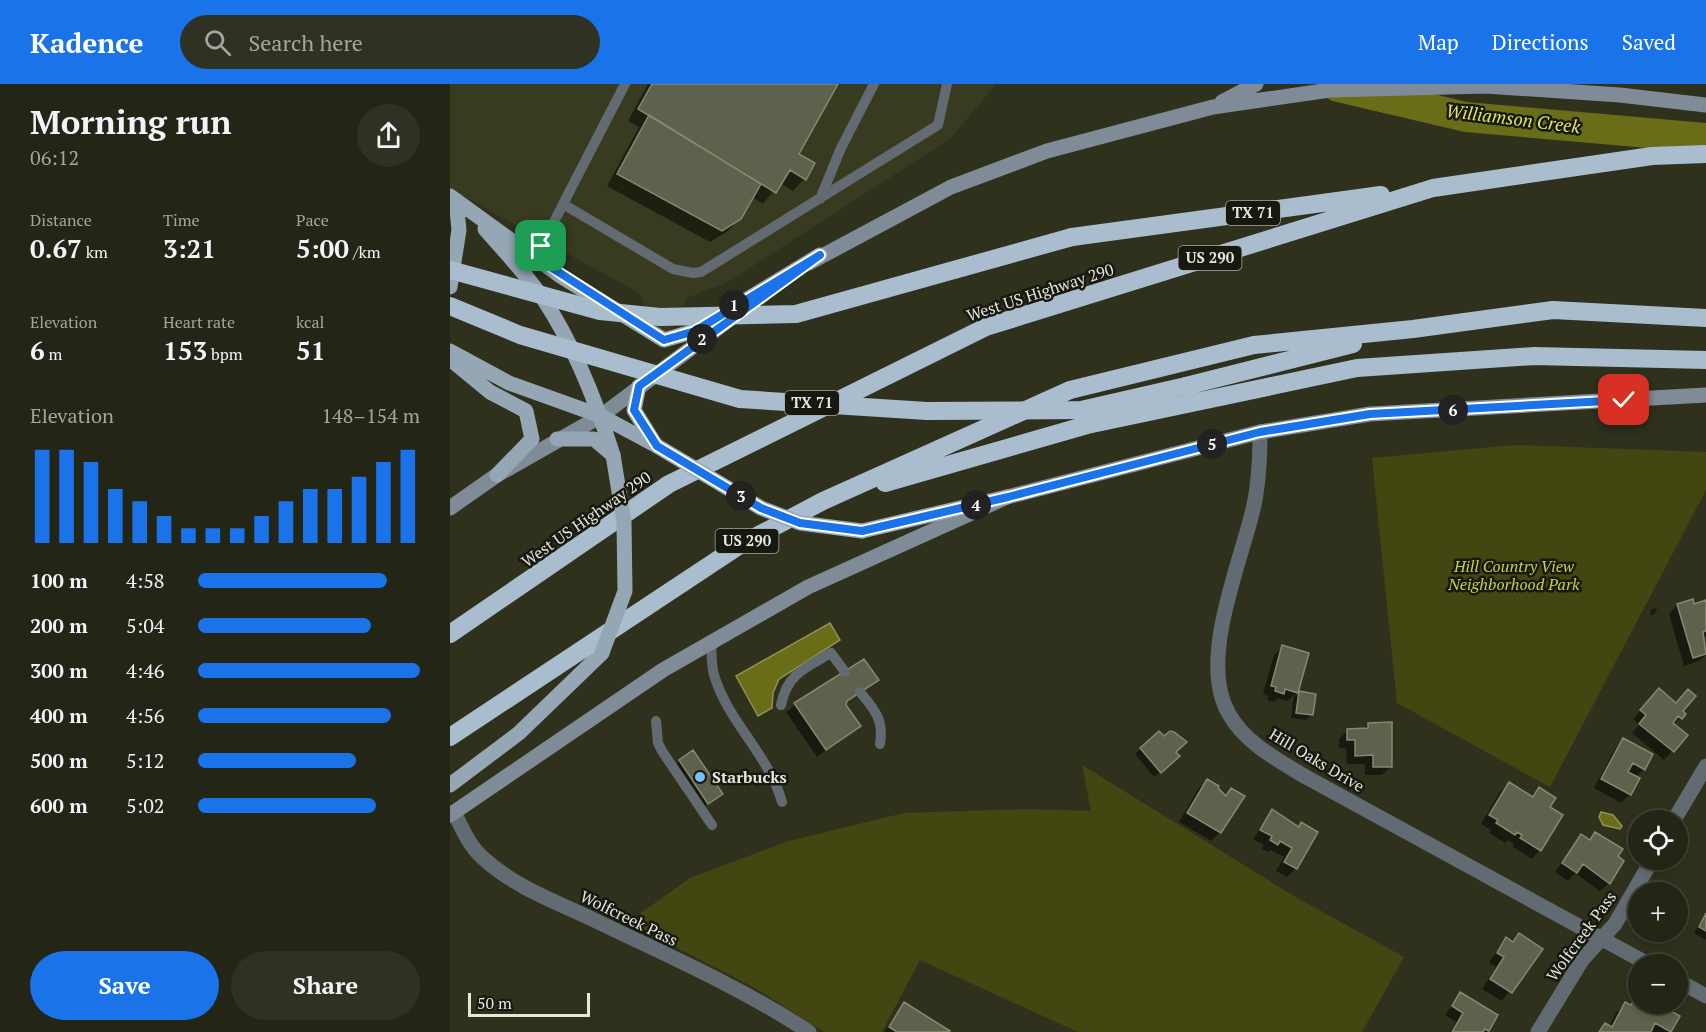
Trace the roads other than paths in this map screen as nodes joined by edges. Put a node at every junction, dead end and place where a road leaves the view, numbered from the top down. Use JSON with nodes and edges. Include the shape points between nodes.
{"nodes":[{"id":1,"x":625,"y":84,"type":"edge"},
{"id":2,"x":874,"y":84,"type":"edge"},
{"id":3,"x":947,"y":84,"type":"edge"},
{"id":4,"x":1256,"y":84,"type":"edge"},
{"id":5,"x":1481,"y":85,"type":"edge"},
{"id":6,"x":1706,"y":105,"type":"edge"},
{"id":7,"x":1213,"y":107,"type":"junction"},
{"id":8,"x":1706,"y":154,"type":"edge"},
{"id":9,"x":1433,"y":188,"type":"junction"},
{"id":10,"x":567,"y":196,"type":"junction"},
{"id":11,"x":453,"y":198,"type":"edge"},
{"id":12,"x":820,"y":199,"type":"junction"},
{"id":13,"x":472,"y":212,"type":"junction"},
{"id":14,"x":820,"y":255,"type":"junction"},
{"id":15,"x":535,"y":257,"type":"junction"},
{"id":16,"x":450,"y":270,"type":"edge"},
{"id":17,"x":450,"y":287,"type":"edge"},
{"id":18,"x":450,"y":306,"type":"edge"},
{"id":19,"x":1706,"y":318,"type":"edge"},
{"id":20,"x":1413,"y":329,"type":"junction"},
{"id":21,"x":450,"y":351,"type":"edge"},
{"id":22,"x":450,"y":359,"type":"edge"},
{"id":23,"x":1706,"y":360,"type":"edge"},
{"id":24,"x":639,"y":386,"type":"junction"},
{"id":25,"x":1706,"y":395,"type":"edge"},
{"id":26,"x":601,"y":416,"type":"junction"},
{"id":27,"x":1260,"y":432,"type":"junction"},
{"id":28,"x":557,"y":439,"type":"junction"},
{"id":29,"x":657,"y":446,"type":"junction"},
{"id":30,"x":613,"y":455,"type":"junction"},
{"id":31,"x":497,"y":475,"type":"junction"},
{"id":32,"x":1008,"y":497,"type":"junction"},
{"id":33,"x":823,"y":501,"type":"junction"},
{"id":34,"x":450,"y":508,"type":"edge"},
{"id":35,"x":542,"y":573,"type":"junction"},
{"id":36,"x":450,"y":627,"type":"edge"},
{"id":37,"x":450,"y":634,"type":"edge"},
{"id":38,"x":711,"y":642,"type":"junction"},
{"id":39,"x":845,"y":672,"type":"dead end"},
{"id":40,"x":860,"y":692,"type":"dead end"},
{"id":41,"x":781,"y":705,"type":"dead end"},
{"id":42,"x":656,"y":721,"type":"dead end"},
{"id":43,"x":450,"y":736,"type":"edge"},
{"id":44,"x":880,"y":744,"type":"dead end"},
{"id":45,"x":1706,"y":766,"type":"edge"},
{"id":46,"x":450,"y":785,"type":"edge"},
{"id":47,"x":782,"y":802,"type":"dead end"},
{"id":48,"x":1680,"y":810,"type":"edge"},
{"id":49,"x":452,"y":813,"type":"edge"},
{"id":50,"x":712,"y":825,"type":"dead end"},
{"id":51,"x":1646,"y":870,"type":"edge"},
{"id":52,"x":1601,"y":940,"type":"junction"},
{"id":53,"x":1628,"y":954,"type":"edge"},
{"id":54,"x":1688,"y":986,"type":"edge"},
{"id":55,"x":1706,"y":996,"type":"edge"},
{"id":56,"x":809,"y":1032,"type":"edge"},
{"id":57,"x":1538,"y":1032,"type":"edge"}],
"edges":[{"from":1,"to":10,"type":"lane"},
{"from":2,"to":12,"type":"lane"},
{"from":3,"to":12,"type":"lane","via":[[938,125]]},
{"from":4,"to":7,"type":"main road"},
{"from":5,"to":6,"type":"main road"},
{"from":5,"to":7,"type":"main road","via":[[1330,90]]},
{"from":7,"to":14,"type":"main road","via":[[1047,151],[951,187]]},
{"from":8,"to":9,"type":"highway","name":"West US Highway 290","number":"US 290","via":[[1652,156]]},
{"from":9,"to":16,"type":"highway","number":"TX 71","bridge":true,"via":[[1072,237],[796,314],[660,317],[600,311]]},
{"from":9,"to":35,"type":"highway","name":"West US Highway 290","number":"US 290","via":[[986,327],[669,484]]},
{"from":10,"to":12,"type":"lane","via":[[563,204],[673,269],[693,273],[701,272]]},
{"from":10,"to":15,"type":"lane"},
{"from":11,"to":13,"type":"main road"},
{"from":11,"to":17,"type":"main road","via":[[459,230]]},
{"from":13,"to":15,"type":"main road"},
{"from":13,"to":26,"type":"main road","via":[[544,300],[573,352]]},
{"from":14,"to":15,"type":"main road","via":[[695,331],[664,340]]},
{"from":14,"to":24,"type":"main road"},
{"from":18,"to":20,"type":"highway","number":"TX 71","bridge":true,"via":[[520,335],[740,399],[927,411],[1081,410]]},
{"from":19,"to":20,"type":"highway","number":"US 290","via":[[1553,310]]},
{"from":20,"to":33,"type":"highway","number":"US 290","via":[[1254,345],[1070,390]]},
{"from":21,"to":26,"type":"main road","via":[[509,383]]},
{"from":22,"to":31,"type":"main road","via":[[490,392],[526,411],[532,439]]},
{"from":23,"to":33,"type":"highway","via":[[1534,356],[1357,368],[1087,425]]},
{"from":24,"to":26,"type":"main road"},
{"from":24,"to":29,"type":"main road","via":[[634,410]]},
{"from":25,"to":27,"type":"main road","via":[[1370,414]]},
{"from":26,"to":28,"type":"main road"},
{"from":26,"to":29,"type":"main road"},
{"from":26,"to":30,"type":"main road"},
{"from":27,"to":32,"type":"main road"},
{"from":27,"to":52,"type":"street","name":"Hill Oaks Drive","via":[[1254,504],[1221,634],[1219,678],[1228,713],[1255,743],[1306,777]]},
{"from":28,"to":30,"type":"main road","via":[[594,440]]},
{"from":28,"to":31,"type":"main road"},
{"from":29,"to":32,"type":"main road","bridge":true,"via":[[761,508],[800,523],[862,531]]},
{"from":30,"to":46,"type":"main road","bridge":true,"via":[[624,522],[625,591],[602,653],[519,733]]},
{"from":31,"to":34,"type":"main road"},
{"from":32,"to":38,"type":"main road","via":[[808,586]]},
{"from":33,"to":43,"type":"highway","number":"US 290","via":[[740,544]]},
{"from":35,"to":36,"type":"highway","number":"US 290"},
{"from":35,"to":37,"type":"highway","name":"West US Highway 290","number":"US 290"},
{"from":38,"to":47,"type":"lane","via":[[714,674],[728,706],[771,771]]},
{"from":38,"to":49,"type":"main road","via":[[663,670]]},
{"from":39,"to":41,"type":"lane","via":[[831,653],[784,686]]},
{"from":40,"to":44,"type":"lane","via":[[880,717]]},
{"from":42,"to":50,"type":"lane","via":[[662,751]]},
{"from":45,"to":48,"type":"street"},
{"from":49,"to":56,"type":"street","name":"Wolfcreek Pass","via":[[481,857],[500,872],[759,1001]]},
{"from":51,"to":52,"type":"street","name":"Wolfcreek Pass","via":[[1615,924]]},
{"from":52,"to":53,"type":"street","name":"Hill Oaks Drive"},
{"from":52,"to":57,"type":"street","name":"Wolfcreek Pass","via":[[1582,960]]},
{"from":54,"to":55,"type":"street"}]}
